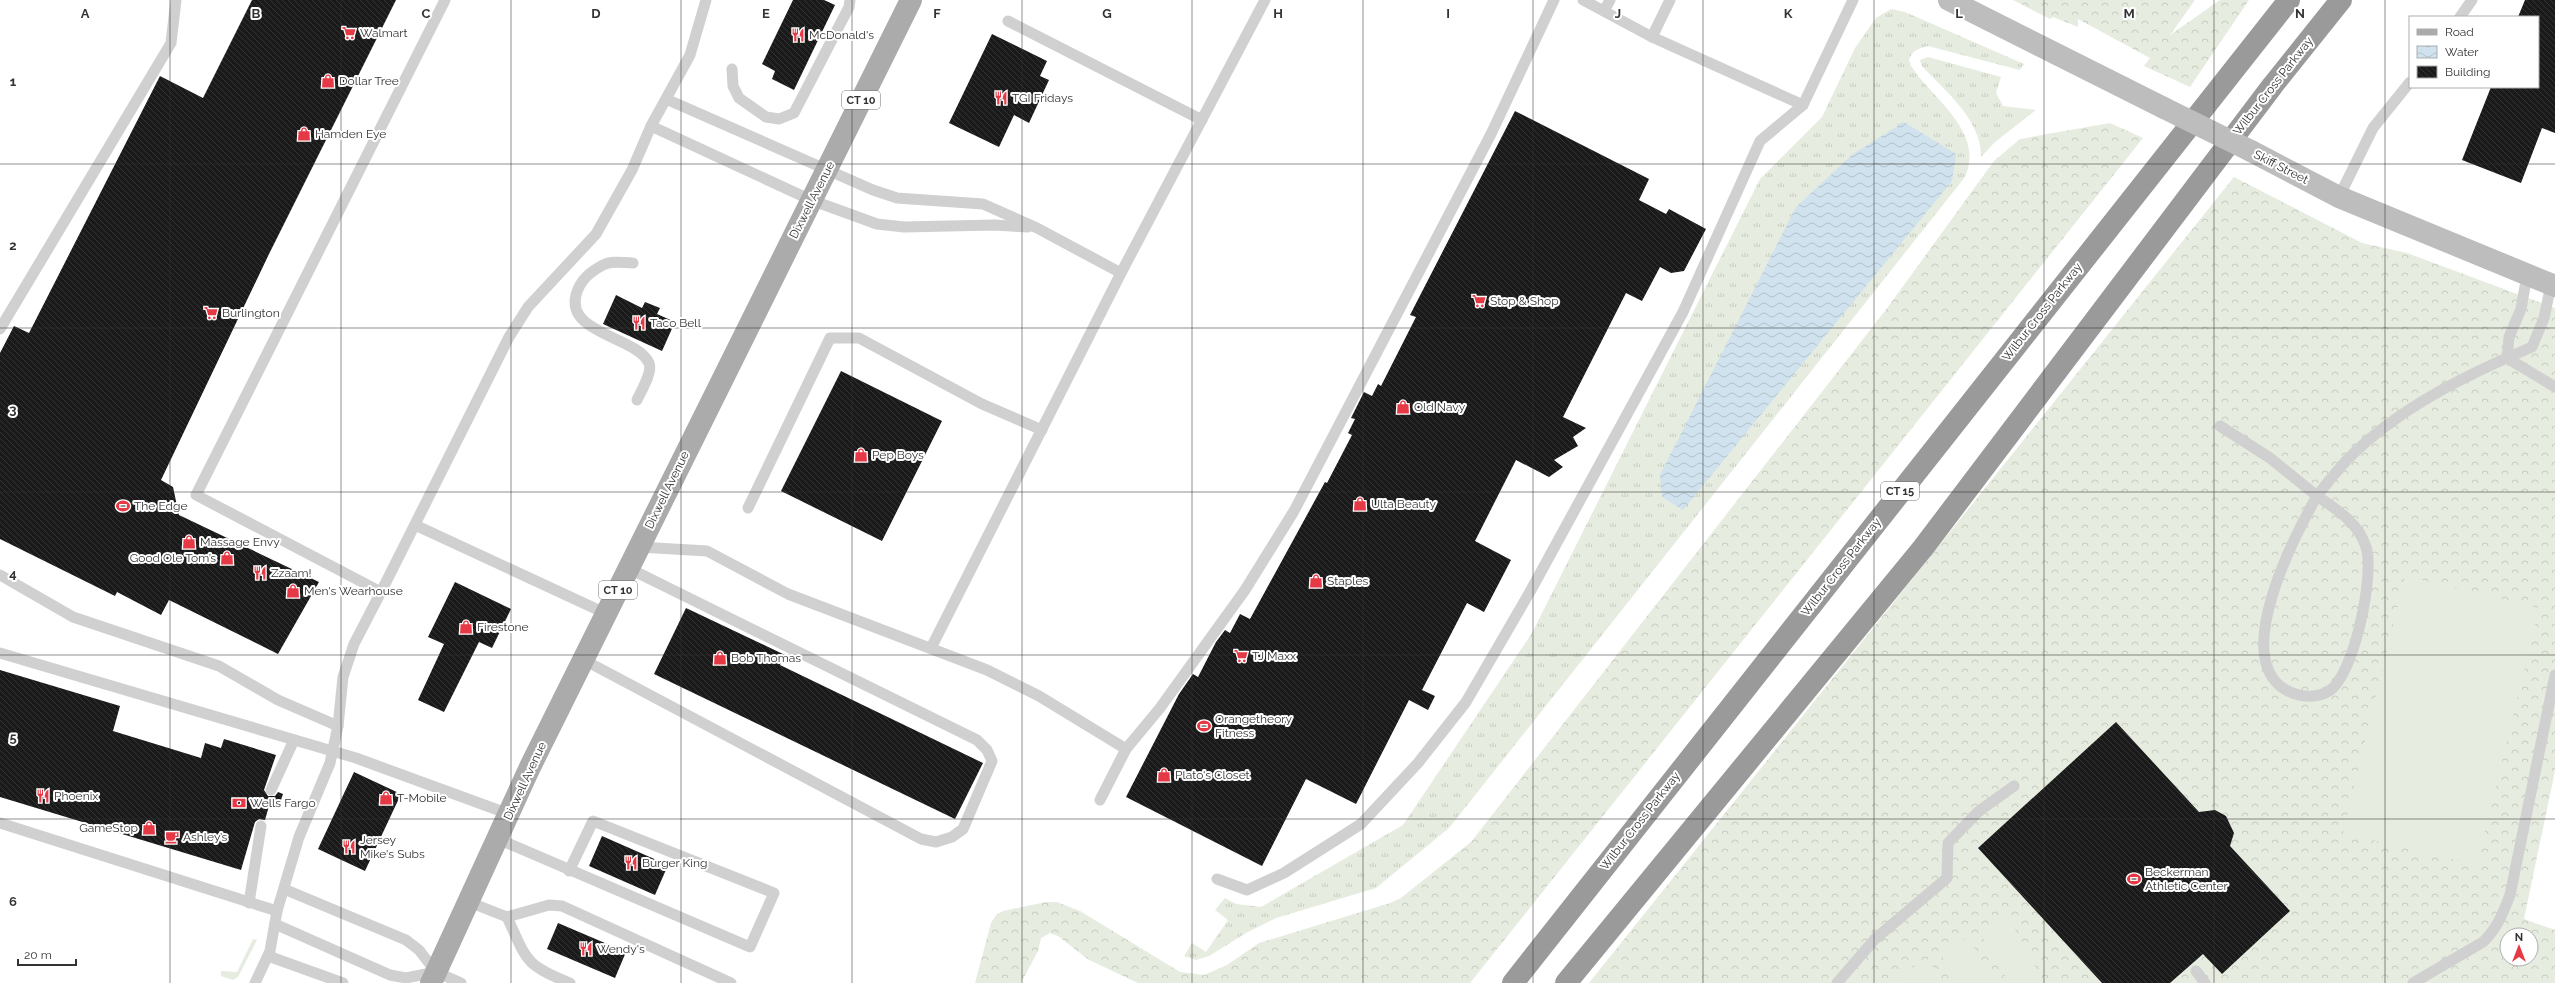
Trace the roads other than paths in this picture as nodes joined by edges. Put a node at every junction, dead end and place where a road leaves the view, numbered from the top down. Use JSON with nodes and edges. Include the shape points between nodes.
{"nodes":[{"id":1,"x":176,"y":0,"type":"edge"},
{"id":2,"x":444,"y":0,"type":"edge"},
{"id":3,"x":706,"y":0,"type":"edge"},
{"id":4,"x":850,"y":0,"type":"edge"},
{"id":5,"x":911,"y":0,"type":"edge"},
{"id":6,"x":1265,"y":0,"type":"edge"},
{"id":7,"x":1554,"y":0,"type":"edge"},
{"id":8,"x":1583,"y":0,"type":"edge"},
{"id":9,"x":1610,"y":0,"type":"edge"},
{"id":10,"x":1670,"y":0,"type":"edge"},
{"id":11,"x":1853,"y":0,"type":"edge"},
{"id":12,"x":1949,"y":0,"type":"edge"},
{"id":13,"x":2289,"y":0,"type":"edge"},
{"id":14,"x":2341,"y":0,"type":"edge"},
{"id":15,"x":2472,"y":0,"type":"edge"},
{"id":16,"x":1604,"y":11,"type":"junction"},
{"id":17,"x":2461,"y":16,"type":"edge"},
{"id":18,"x":1008,"y":22,"type":"dead end"},
{"id":19,"x":1652,"y":37,"type":"junction"},
{"id":20,"x":732,"y":69,"type":"dead end"},
{"id":21,"x":2409,"y":83,"type":"edge"},
{"id":22,"x":666,"y":99,"type":"junction"},
{"id":23,"x":1802,"y":105,"type":"junction"},
{"id":24,"x":1202,"y":120,"type":"junction"},
{"id":25,"x":652,"y":126,"type":"junction"},
{"id":26,"x":827,"y":170,"type":"junction"},
{"id":27,"x":2339,"y":197,"type":"junction"},
{"id":28,"x":811,"y":200,"type":"junction"},
{"id":29,"x":1037,"y":228,"type":"junction"},
{"id":30,"x":633,"y":263,"type":"dead end"},
{"id":31,"x":1121,"y":273,"type":"junction"},
{"id":32,"x":2527,"y":276,"type":"junction"},
{"id":33,"x":2553,"y":285,"type":"edge"},
{"id":34,"x":0,"y":330,"type":"edge"},
{"id":35,"x":2507,"y":358,"type":"junction"},
{"id":36,"x":2555,"y":388,"type":"edge"},
{"id":37,"x":637,"y":400,"type":"dead end"},
{"id":38,"x":2220,"y":426,"type":"dead end"},
{"id":39,"x":1042,"y":430,"type":"junction"},
{"id":40,"x":2317,"y":496,"type":"junction"},
{"id":41,"x":748,"y":508,"type":"dead end"},
{"id":42,"x":415,"y":525,"type":"junction"},
{"id":43,"x":639,"y":547,"type":"junction"},
{"id":44,"x":628,"y":568,"type":"junction"},
{"id":45,"x":0,"y":574,"type":"edge"},
{"id":46,"x":381,"y":592,"type":"junction"},
{"id":47,"x":607,"y":614,"type":"junction"},
{"id":48,"x":931,"y":648,"type":"junction"},
{"id":49,"x":0,"y":653,"type":"edge"},
{"id":50,"x":584,"y":660,"type":"junction"},
{"id":51,"x":2555,"y":675,"type":"edge"},
{"id":52,"x":338,"y":726,"type":"junction"},
{"id":53,"x":294,"y":740,"type":"junction"},
{"id":54,"x":1126,"y":749,"type":"junction"},
{"id":55,"x":332,"y":751,"type":"junction"},
{"id":56,"x":2014,"y":786,"type":"dead end"},
{"id":57,"x":271,"y":790,"type":"dead end"},
{"id":58,"x":1100,"y":800,"type":"dead end"},
{"id":59,"x":509,"y":814,"type":"junction"},
{"id":60,"x":0,"y":823,"type":"edge"},
{"id":61,"x":260,"y":826,"type":"dead end"},
{"id":62,"x":498,"y":839,"type":"junction"},
{"id":63,"x":569,"y":871,"type":"junction"},
{"id":64,"x":1217,"y":879,"type":"dead end"},
{"id":65,"x":284,"y":890,"type":"junction"},
{"id":66,"x":469,"y":902,"type":"junction"},
{"id":67,"x":249,"y":903,"type":"junction"},
{"id":68,"x":277,"y":911,"type":"junction"},
{"id":69,"x":507,"y":917,"type":"junction"},
{"id":70,"x":275,"y":924,"type":"junction"},
{"id":71,"x":268,"y":956,"type":"junction"},
{"id":72,"x":2196,"y":971,"type":"dead end"},
{"id":73,"x":434,"y":977,"type":"edge"},
{"id":74,"x":255,"y":983,"type":"edge"},
{"id":75,"x":342,"y":983,"type":"edge"},
{"id":76,"x":460,"y":983,"type":"edge"},
{"id":77,"x":570,"y":983,"type":"edge"},
{"id":78,"x":732,"y":983,"type":"edge"},
{"id":79,"x":1513,"y":983,"type":"edge"},
{"id":80,"x":1566,"y":983,"type":"edge"},
{"id":81,"x":1837,"y":983,"type":"edge"},
{"id":82,"x":2205,"y":983,"type":"edge"},
{"id":83,"x":2413,"y":983,"type":"edge"}],
"edges":[{"from":1,"to":34,"type":"lane","via":[[171,43]]},
{"from":2,"to":46,"type":"lane","via":[[196,495]]},
{"from":3,"to":22,"type":"lane","via":[[690,55]]},
{"from":4,"to":20,"type":"lane","via":[[849,7],[794,113],[779,119],[766,117],[738,98],[733,86]]},
{"from":5,"to":26,"type":"main road","name":"Dixwell Avenue","number":"CT 10"},
{"from":6,"to":24,"type":"lane"},
{"from":7,"to":54,"type":"lane","via":[[1491,134],[1294,511],[1241,595],[1160,708]]},
{"from":8,"to":16,"type":"lane"},
{"from":9,"to":16,"type":"lane"},
{"from":10,"to":19,"type":"lane"},
{"from":11,"to":23,"type":"lane"},
{"from":12,"to":27,"type":"main road","name":"Skiff Street","bridge":true},
{"from":13,"to":79,"type":"highway","name":"Wilbur Cross Parkway","number":"CT 15"},
{"from":14,"to":80,"type":"highway","name":"Wilbur Cross Parkway","via":[[2273,85],[1923,548]]},
{"from":15,"to":17,"type":"lane"},
{"from":16,"to":19,"type":"lane"},
{"from":18,"to":24,"type":"lane"},
{"from":19,"to":23,"type":"lane"},
{"from":21,"to":27,"type":"lane","via":[[2373,128]]},
{"from":22,"to":25,"type":"lane"},
{"from":22,"to":26,"type":"lane"},
{"from":23,"to":64,"type":"lane","via":[[1760,141],[1683,312],[1531,590],[1466,702],[1418,763],[1361,824],[1284,873],[1247,890]]},
{"from":24,"to":31,"type":"lane"},
{"from":25,"to":28,"type":"lane"},
{"from":25,"to":42,"type":"lane","via":[[632,170],[596,234],[528,307],[509,337]]},
{"from":26,"to":28,"type":"main road","name":"Dixwell Avenue","number":"CT 10"},
{"from":26,"to":29,"type":"lane","via":[[897,198],[983,204]]},
{"from":27,"to":32,"type":"main road","name":"Skiff Street"},
{"from":28,"to":29,"type":"lane","via":[[877,224],[904,227],[995,225]]},
{"from":28,"to":43,"type":"main road","name":"Dixwell Avenue","number":"CT 10"},
{"from":29,"to":31,"type":"lane"},
{"from":30,"to":37,"type":"lane","via":[[608,262],[591,271],[578,289],[575,305],[584,322],[636,350],[649,362],[650,368]]},
{"from":31,"to":39,"type":"lane"},
{"from":32,"to":33,"type":"main road","name":"Skiff Street"},
{"from":32,"to":35,"type":"lane","via":[[2521,309],[2510,337]]},
{"from":33,"to":35,"type":"lane","via":[[2544,318],[2532,347]]},
{"from":35,"to":36,"type":"lane"},
{"from":35,"to":40,"type":"lane","via":[[2444,390],[2373,437],[2346,461]]},
{"from":38,"to":40,"type":"lane","via":[[2270,458]]},
{"from":39,"to":41,"type":"lane","via":[[982,404],[859,338],[830,338]]},
{"from":39,"to":48,"type":"lane"},
{"from":40,"to":40,"type":"lane","via":[[2301,524],[2272,595],[2264,637],[2265,655],[2273,677],[2282,687],[2311,697],[2330,691],[2345,674],[2369,580],[2366,547],[2356,526]]},
{"from":42,"to":46,"type":"lane"},
{"from":42,"to":47,"type":"lane"},
{"from":43,"to":44,"type":"main road","name":"Dixwell Avenue","number":"CT 10"},
{"from":43,"to":48,"type":"lane","via":[[708,551],[788,594]]},
{"from":44,"to":47,"type":"main road","name":"Dixwell Avenue","number":"CT 10"},
{"from":44,"to":50,"type":"lane","via":[[977,740],[987,750],[992,761],[963,829],[952,837],[936,842],[921,839]]},
{"from":45,"to":52,"type":"lane","via":[[73,617],[219,666],[278,700]]},
{"from":46,"to":52,"type":"lane","via":[[354,644],[342,684]]},
{"from":47,"to":50,"type":"main road","name":"Dixwell Avenue","number":"CT 10"},
{"from":48,"to":54,"type":"lane","via":[[987,670],[1039,696]]},
{"from":49,"to":53,"type":"lane"},
{"from":50,"to":59,"type":"main road","name":"Dixwell Avenue","number":"CT 10"},
{"from":51,"to":83,"type":"lane","via":[[2510,895],[2500,919],[2483,942]]},
{"from":52,"to":55,"type":"lane"},
{"from":53,"to":55,"type":"lane"},
{"from":53,"to":57,"type":"lane"},
{"from":54,"to":58,"type":"lane"},
{"from":55,"to":59,"type":"lane"},
{"from":55,"to":65,"type":"lane","via":[[330,763],[299,837]]},
{"from":56,"to":81,"type":"lane","via":[[1979,811],[1948,843],[1947,878],[1875,939]]},
{"from":59,"to":62,"type":"main road","name":"Dixwell Avenue","number":"CT 10"},
{"from":60,"to":67,"type":"lane"},
{"from":61,"to":67,"type":"lane"},
{"from":62,"to":63,"type":"lane"},
{"from":62,"to":66,"type":"main road","name":"Dixwell Avenue","number":"CT 10"},
{"from":63,"to":63,"type":"lane","via":[[750,947],[774,893],[593,821]]},
{"from":65,"to":68,"type":"lane"},
{"from":65,"to":73,"type":"lane","via":[[406,940],[419,950]]},
{"from":66,"to":69,"type":"lane"},
{"from":66,"to":73,"type":"main road","name":"Dixwell Avenue","number":"CT 10"},
{"from":67,"to":68,"type":"lane"},
{"from":68,"to":70,"type":"lane"},
{"from":69,"to":77,"type":"lane","via":[[526,959],[542,972]]},
{"from":69,"to":78,"type":"lane","via":[[549,905],[562,906]]},
{"from":70,"to":71,"type":"lane"},
{"from":70,"to":73,"type":"lane","via":[[390,975],[406,978]]},
{"from":71,"to":74,"type":"lane"},
{"from":71,"to":75,"type":"lane"},
{"from":72,"to":82,"type":"lane"},
{"from":73,"to":76,"type":"lane"}]}
